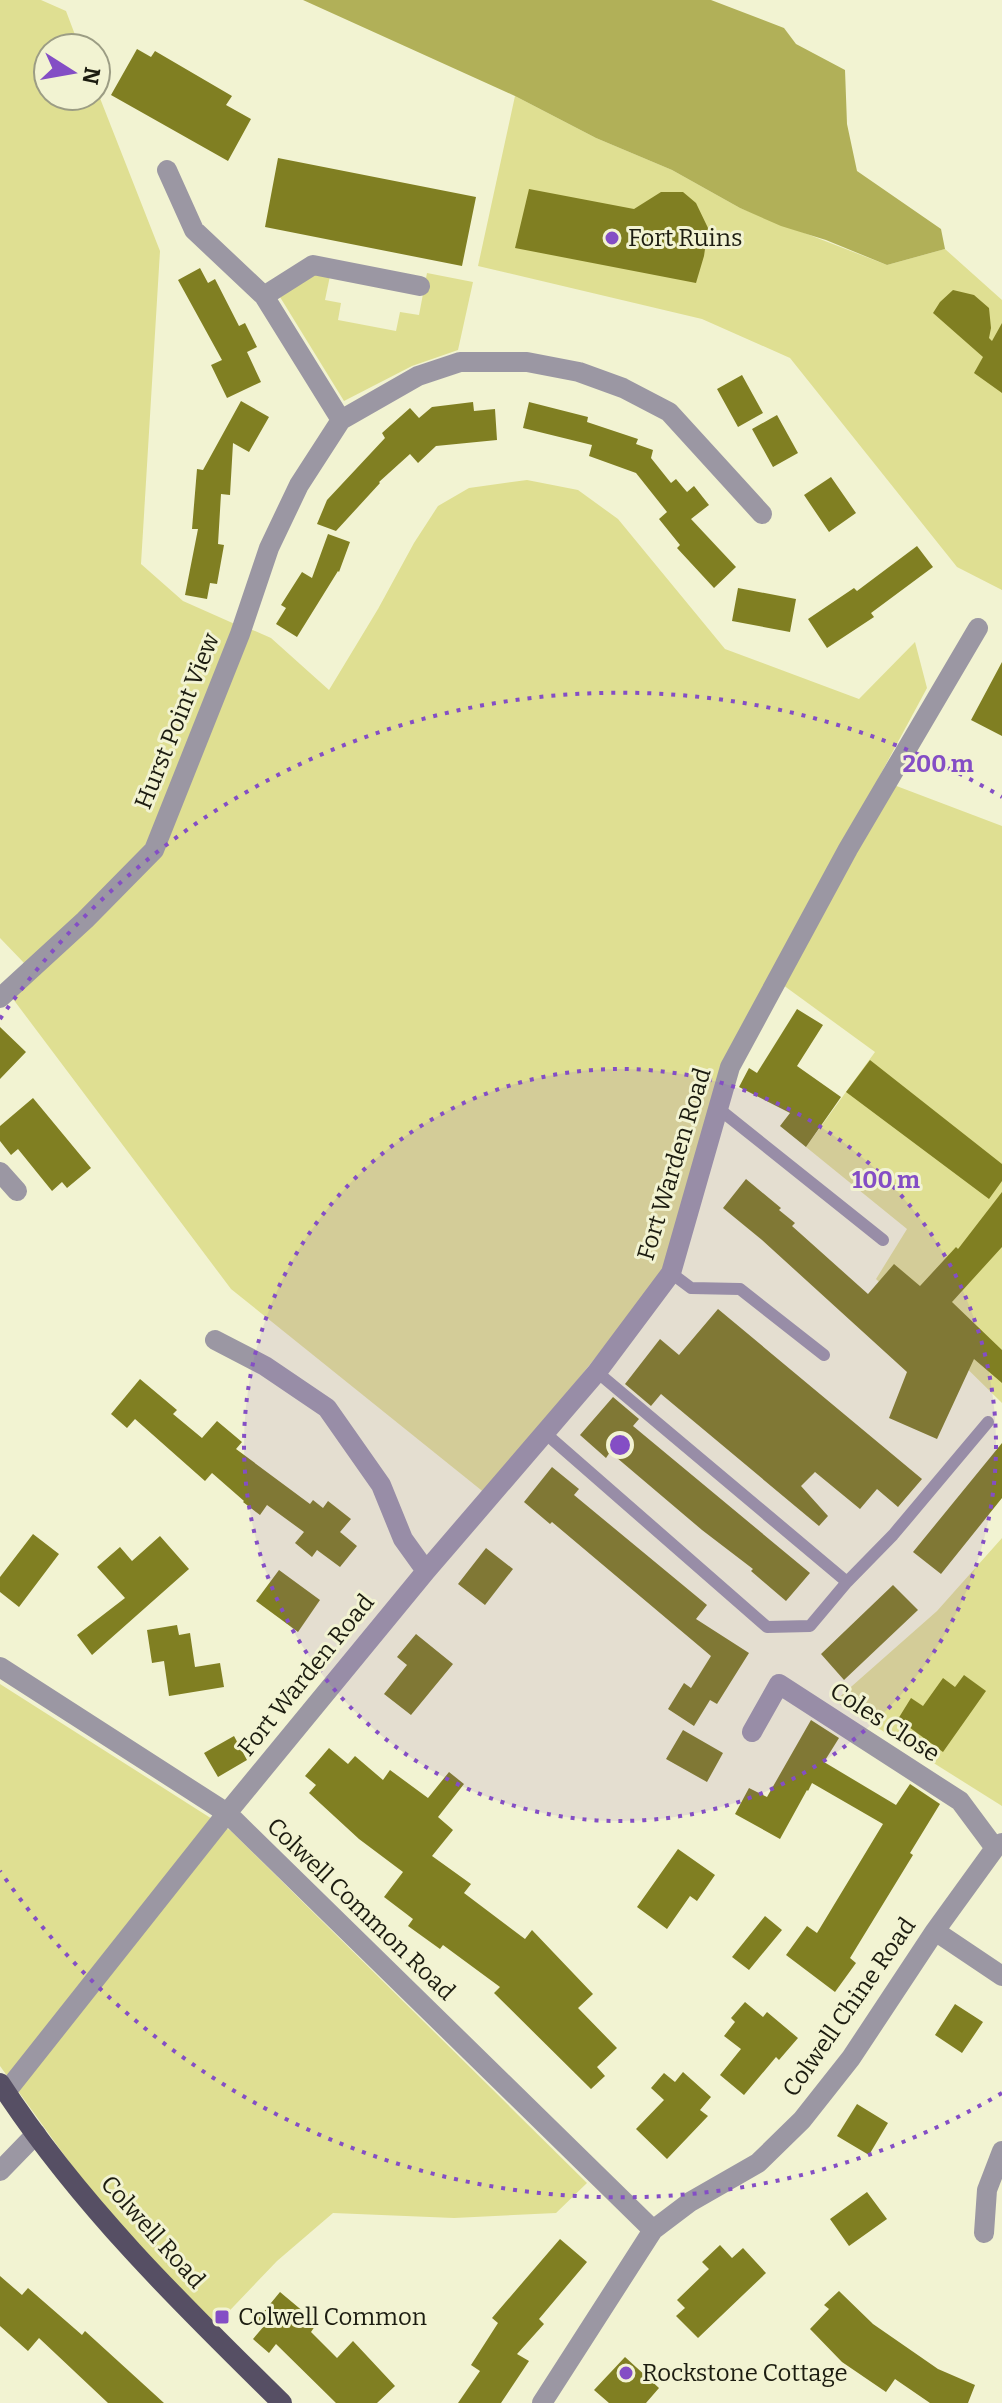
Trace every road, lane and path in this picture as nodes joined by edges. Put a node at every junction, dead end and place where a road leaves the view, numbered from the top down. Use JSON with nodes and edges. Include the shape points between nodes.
{"nodes":[{"id":1,"x":167,"y":170,"type":"dead end"},
{"id":2,"x":420,"y":286,"type":"dead end"},
{"id":3,"x":264,"y":296,"type":"junction"},
{"id":4,"x":341,"y":420,"type":"junction"},
{"id":5,"x":762,"y":514,"type":"dead end"},
{"id":6,"x":978,"y":628,"type":"dead end"},
{"id":7,"x":0,"y":998,"type":"edge"},
{"id":8,"x":719,"y":1109,"type":"junction"},
{"id":9,"x":0,"y":1172,"type":"edge"},
{"id":10,"x":17,"y":1191,"type":"dead end"},
{"id":11,"x":883,"y":1240,"type":"dead end"},
{"id":12,"x":671,"y":1273,"type":"junction"},
{"id":13,"x":215,"y":1340,"type":"dead end"},
{"id":14,"x":824,"y":1355,"type":"dead end"},
{"id":15,"x":597,"y":1372,"type":"junction"},
{"id":16,"x":988,"y":1422,"type":"dead end"},
{"id":17,"x":545,"y":1433,"type":"junction"},
{"id":18,"x":426,"y":1571,"type":"junction"},
{"id":19,"x":847,"y":1582,"type":"junction"},
{"id":20,"x":0,"y":1667,"type":"edge"},
{"id":21,"x":752,"y":1732,"type":"dead end"},
{"id":22,"x":227,"y":1813,"type":"junction"},
{"id":23,"x":999,"y":1846,"type":"edge"},
{"id":24,"x":935,"y":1931,"type":"junction"},
{"id":25,"x":1002,"y":1976,"type":"edge"},
{"id":26,"x":3,"y":2088,"type":"edge"},
{"id":27,"x":36,"y":2134,"type":"junction"},
{"id":28,"x":1002,"y":2151,"type":"edge"},
{"id":29,"x":0,"y":2171,"type":"edge"},
{"id":30,"x":653,"y":2230,"type":"junction"},
{"id":31,"x":984,"y":2233,"type":"dead end"},
{"id":32,"x":282,"y":2403,"type":"edge"},
{"id":33,"x":542,"y":2403,"type":"edge"}],
"edges":[{"from":1,"to":3,"type":"street","via":[[194,230]]},
{"from":2,"to":3,"type":"street","via":[[313,265]]},
{"from":3,"to":4,"type":"street"},
{"from":4,"to":5,"type":"street","name":"Hurst Point View","via":[[418,376],[460,362],[527,362],[579,372],[669,412]]},
{"from":4,"to":7,"type":"street","name":"Hurst Point View","via":[[299,485],[269,548],[154,850]]},
{"from":6,"to":8,"type":"street","name":"Fort Warden Road","via":[[848,849],[730,1067]]},
{"from":8,"to":11,"type":"lane"},
{"from":8,"to":12,"type":"street","name":"Fort Warden Road"},
{"from":9,"to":10,"type":"street"},
{"from":12,"to":14,"type":"lane","via":[[691,1288],[740,1289]]},
{"from":12,"to":15,"type":"street","name":"Fort Warden Road"},
{"from":13,"to":18,"type":"street","via":[[327,1408],[381,1485],[403,1539]]},
{"from":15,"to":17,"type":"street","name":"Fort Warden Road"},
{"from":15,"to":19,"type":"lane"},
{"from":16,"to":19,"type":"lane"},
{"from":17,"to":18,"type":"street","name":"Fort Warden Road"},
{"from":17,"to":19,"type":"lane","via":[[767,1627],[810,1626]]},
{"from":18,"to":22,"type":"street","name":"Fort Warden Road"},
{"from":20,"to":22,"type":"street","name":"Colwell Common Road"},
{"from":21,"to":23,"type":"street","name":"Coles Close","via":[[779,1684],[960,1801]]},
{"from":22,"to":26,"type":"street","name":"Fort Warden Road"},
{"from":22,"to":30,"type":"street","name":"Colwell Common Road"},
{"from":23,"to":24,"type":"street","name":"Colwell Chine Road"},
{"from":24,"to":25,"type":"street"},
{"from":24,"to":30,"type":"street","name":"Colwell Chine Road","via":[[851,2058],[802,2120],[758,2163]]},
{"from":26,"to":27,"type":"main road","name":"Colwell Road"},
{"from":27,"to":29,"type":"street"},
{"from":27,"to":32,"type":"main road","name":"Colwell Road","via":[[112,2229]]},
{"from":28,"to":31,"type":"street","via":[[987,2190]]},
{"from":30,"to":33,"type":"street","name":"Colwell Chine Road"}]}
